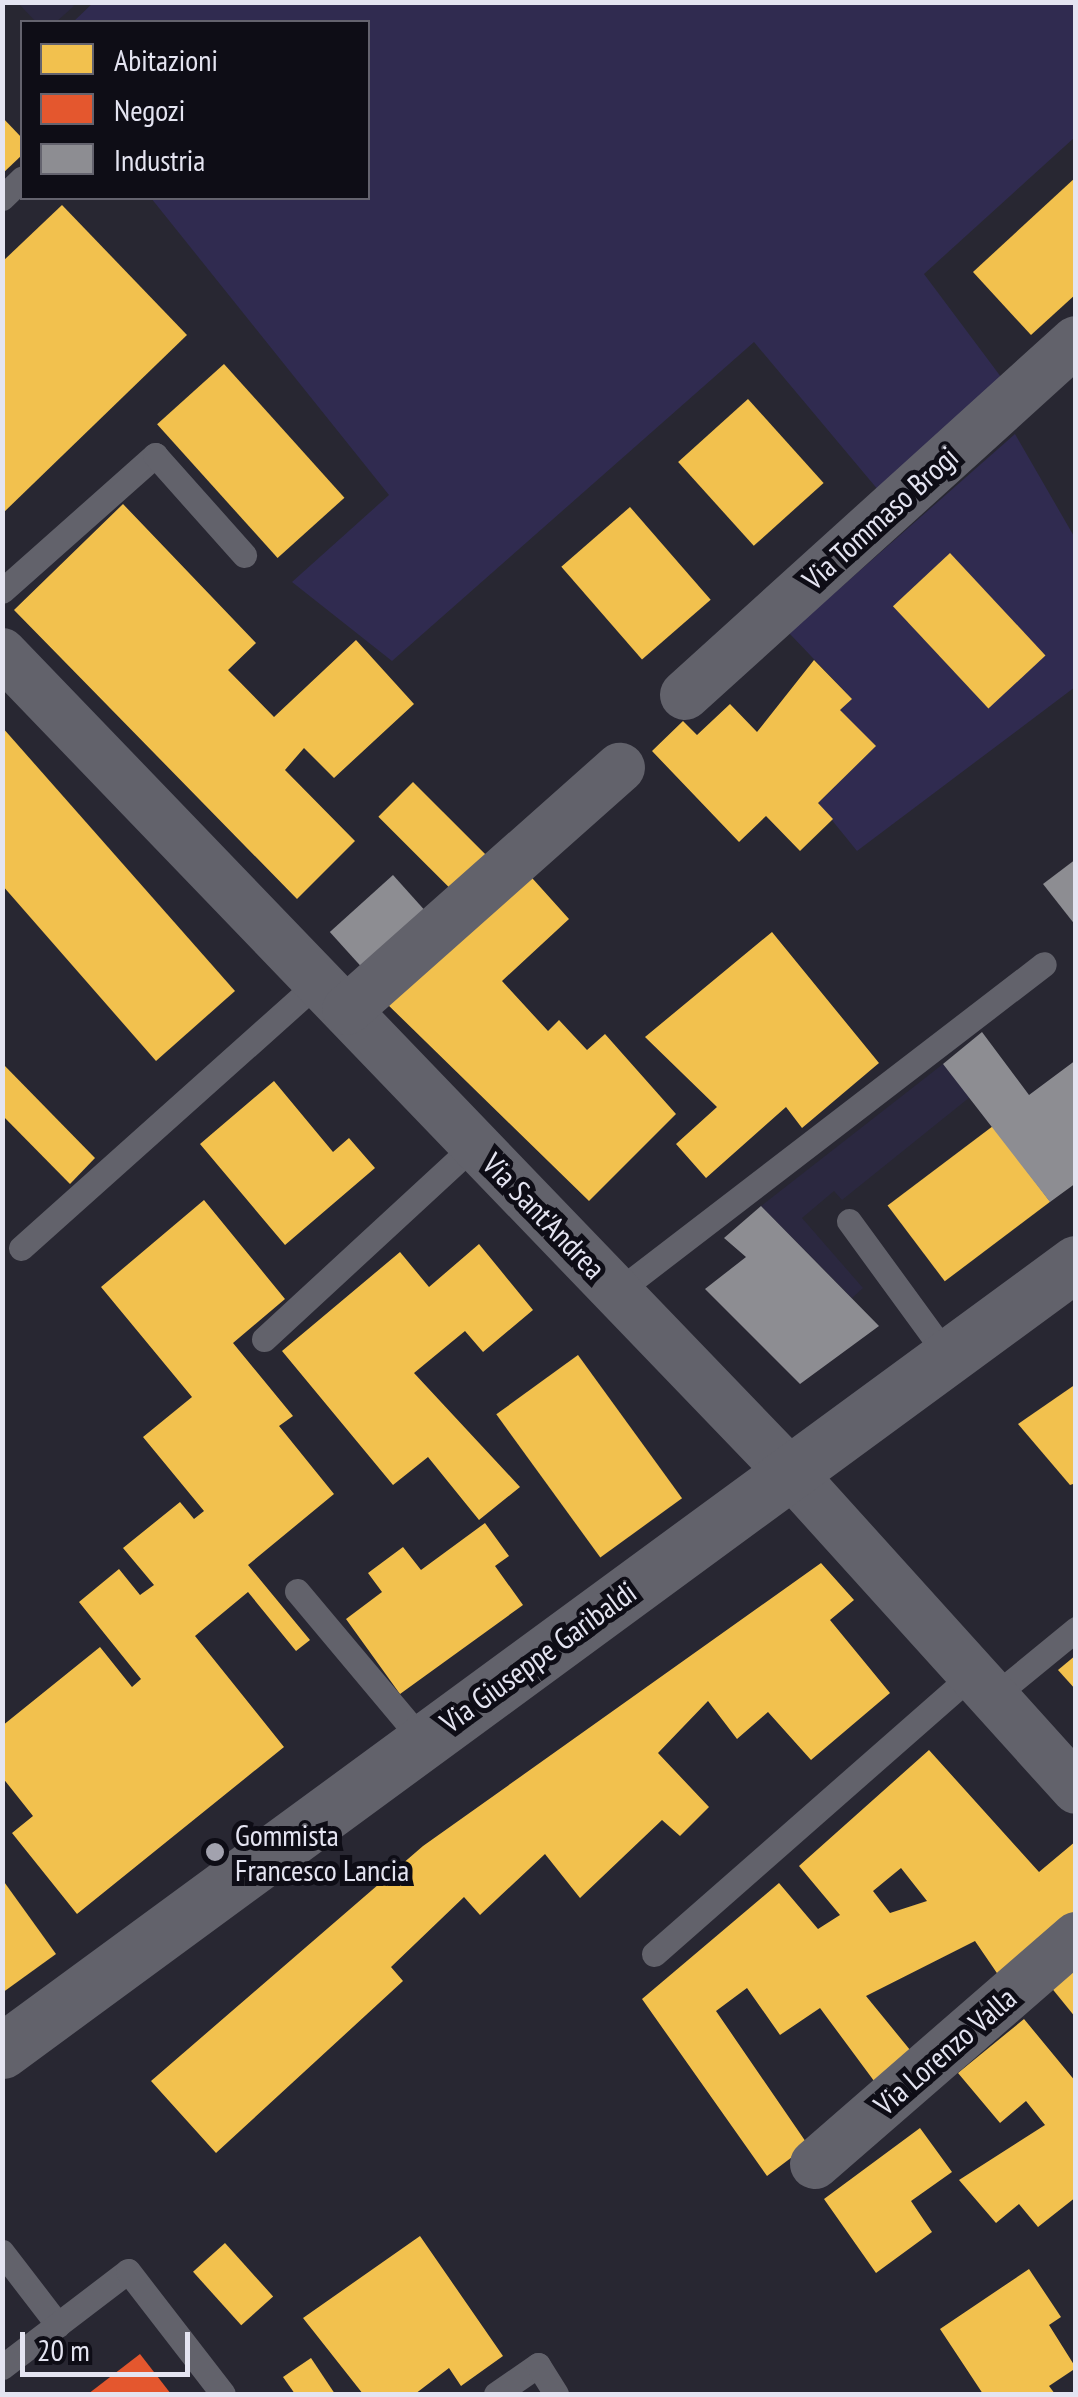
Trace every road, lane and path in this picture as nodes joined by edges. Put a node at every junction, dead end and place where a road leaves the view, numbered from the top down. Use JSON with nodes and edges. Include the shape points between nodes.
{"nodes":[{"id":1,"x":1076,"y":341,"type":"edge"},
{"id":2,"x":244,"y":555,"type":"dead end"},
{"id":3,"x":2,"y":591,"type":"edge"},
{"id":4,"x":8,"y":671,"type":"edge"},
{"id":5,"x":685,"y":695,"type":"dead end"},
{"id":6,"x":620,"y":768,"type":"dead end"},
{"id":7,"x":1044,"y":964,"type":"dead end"},
{"id":8,"x":333,"y":996,"type":"junction"},
{"id":9,"x":476,"y":1144,"type":"junction"},
{"id":10,"x":849,"y":1221,"type":"dead end"},
{"id":11,"x":21,"y":1248,"type":"dead end"},
{"id":12,"x":1076,"y":1263,"type":"edge"},
{"id":13,"x":617,"y":1292,"type":"junction"},
{"id":14,"x":264,"y":1339,"type":"dead end"},
{"id":15,"x":948,"y":1357,"type":"junction"},
{"id":16,"x":790,"y":1472,"type":"junction"},
{"id":17,"x":297,"y":1591,"type":"dead end"},
{"id":18,"x":1076,"y":1629,"type":"edge"},
{"id":19,"x":982,"y":1686,"type":"junction"},
{"id":20,"x":423,"y":1741,"type":"junction"},
{"id":21,"x":1076,"y":1789,"type":"edge"},
{"id":22,"x":1076,"y":1938,"type":"edge"},
{"id":23,"x":654,"y":1954,"type":"dead end"},
{"id":24,"x":2,"y":2051,"type":"edge"},
{"id":25,"x":815,"y":2164,"type":"dead end"},
{"id":26,"x":2,"y":2252,"type":"edge"},
{"id":27,"x":58,"y":2325,"type":"junction"},
{"id":28,"x":2,"y":2368,"type":"edge"},
{"id":29,"x":223,"y":2394,"type":"edge"},
{"id":30,"x":496,"y":2394,"type":"edge"},
{"id":31,"x":556,"y":2394,"type":"edge"}],
"edges":[{"from":1,"to":5,"type":"street","name":"Via Tommaso Brogi"},
{"from":2,"to":3,"type":"lane","via":[[154,455]]},
{"from":4,"to":8,"type":"street","name":"Via Sant'Andrea"},
{"from":6,"to":8,"type":"street"},
{"from":7,"to":13,"type":"lane"},
{"from":8,"to":9,"type":"street","name":"Via Sant'Andrea"},
{"from":8,"to":11,"type":"lane"},
{"from":9,"to":13,"type":"street","name":"Via Sant'Andrea"},
{"from":9,"to":14,"type":"lane"},
{"from":10,"to":15,"type":"lane"},
{"from":12,"to":15,"type":"street","name":"Via Giuseppe Garibaldi"},
{"from":13,"to":16,"type":"street","name":"Via Sant'Andrea"},
{"from":15,"to":16,"type":"street","name":"Via Giuseppe Garibaldi"},
{"from":16,"to":19,"type":"street","name":"Via Sant'Andrea"},
{"from":16,"to":20,"type":"street","name":"Via Giuseppe Garibaldi"},
{"from":17,"to":20,"type":"lane"},
{"from":18,"to":19,"type":"lane"},
{"from":19,"to":21,"type":"street","name":"Via Sant'Andrea"},
{"from":19,"to":23,"type":"lane"},
{"from":20,"to":24,"type":"street","name":"Via Giuseppe Garibaldi"},
{"from":22,"to":25,"type":"street","name":"Via Lorenzo Valla"},
{"from":26,"to":27,"type":"lane"},
{"from":27,"to":28,"type":"lane"},
{"from":27,"to":29,"type":"lane","via":[[128,2271]]},
{"from":30,"to":31,"type":"lane","via":[[538,2365]]}]}
